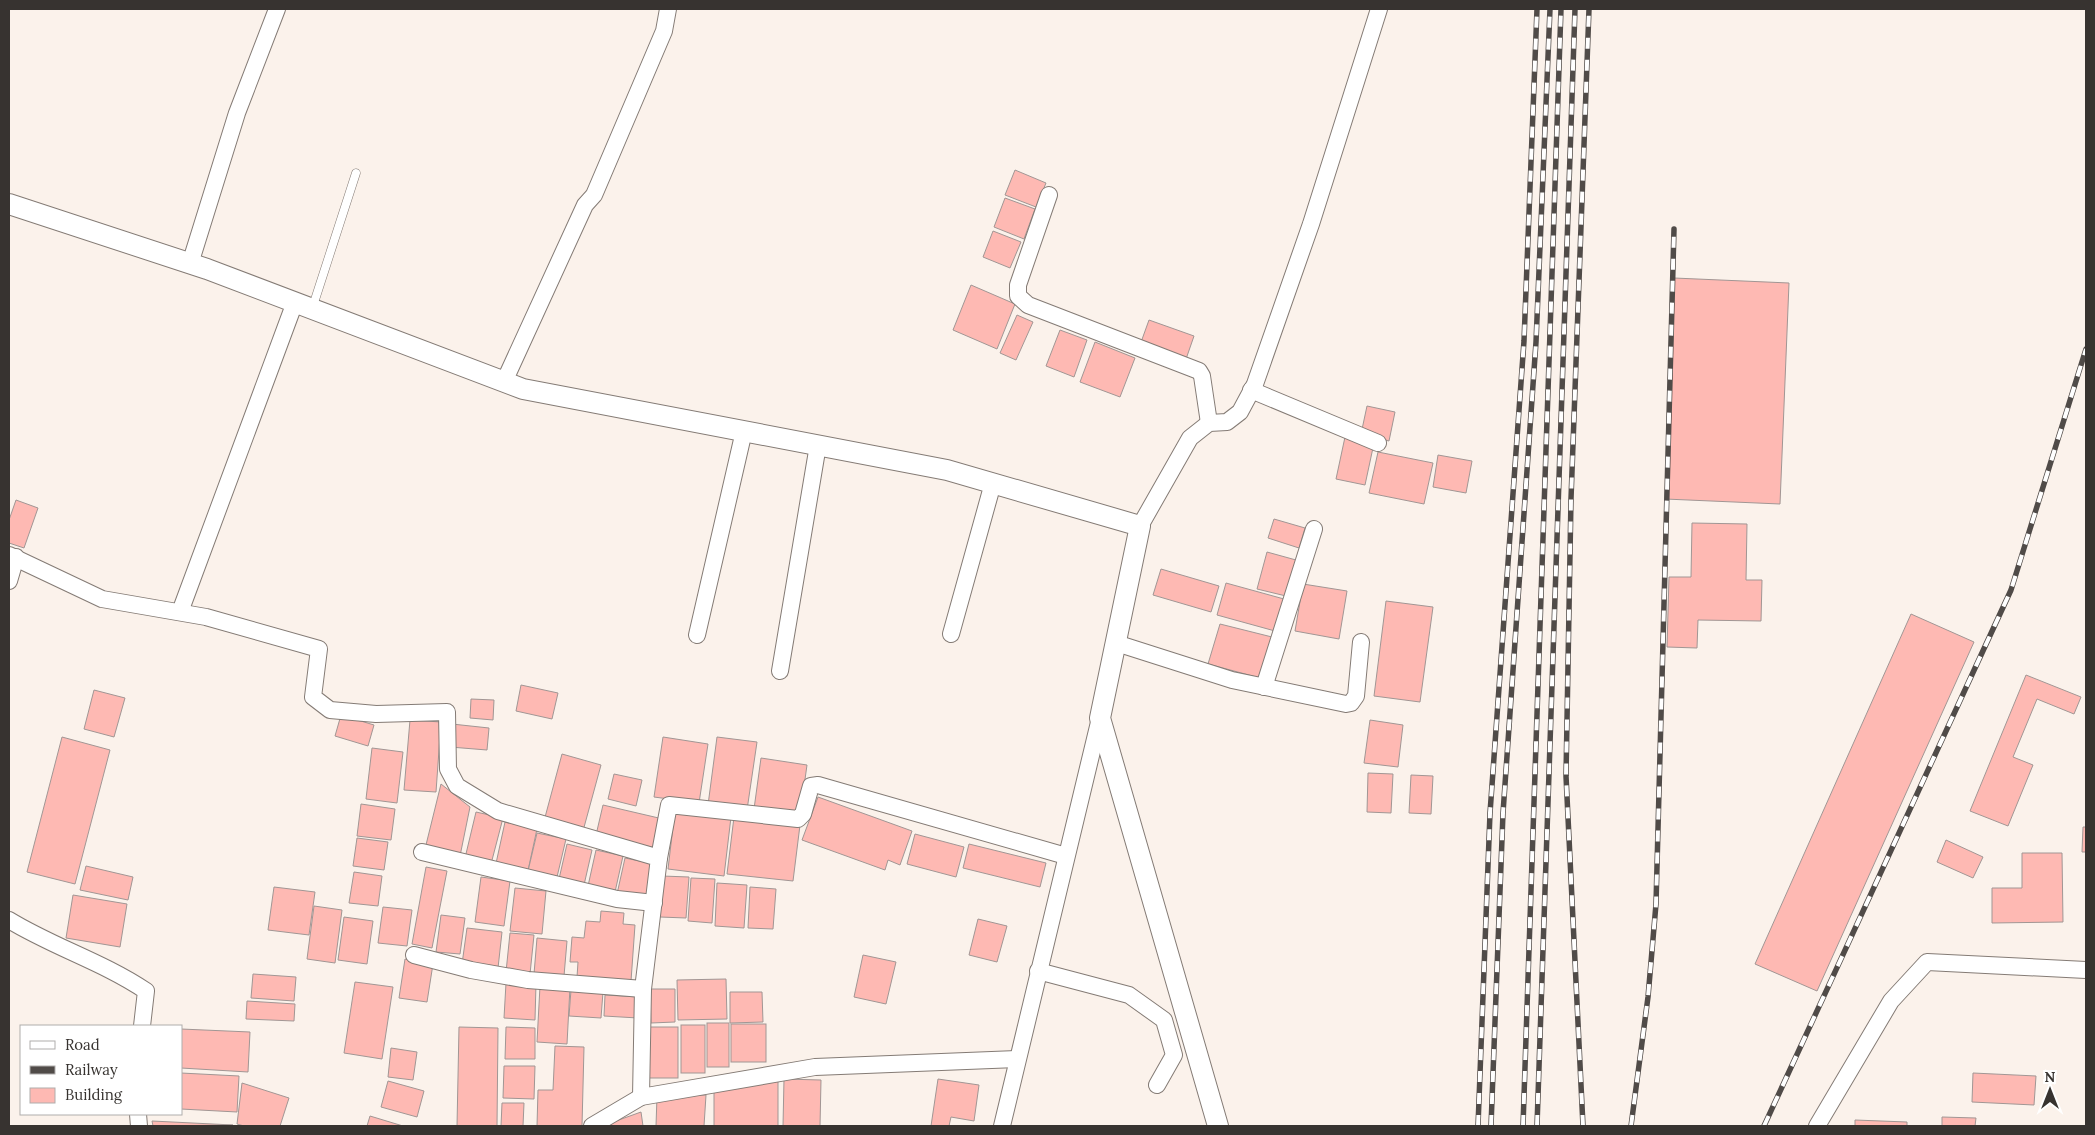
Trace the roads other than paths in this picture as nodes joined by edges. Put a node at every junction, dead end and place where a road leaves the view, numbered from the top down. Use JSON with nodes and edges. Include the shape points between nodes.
{"nodes":[{"id":1,"x":277,"y":9,"type":"edge"},
{"id":2,"x":668,"y":9,"type":"edge"},
{"id":3,"x":1379,"y":9,"type":"edge"},
{"id":4,"x":356,"y":173,"type":"dead end"},
{"id":5,"x":1049,"y":195,"type":"dead end"},
{"id":6,"x":9,"y":204,"type":"edge"},
{"id":7,"x":190,"y":264,"type":"junction"},
{"id":8,"x":303,"y":305,"type":"junction"},
{"id":9,"x":504,"y":382,"type":"junction"},
{"id":10,"x":1251,"y":390,"type":"junction"},
{"id":11,"x":1209,"y":423,"type":"junction"},
{"id":12,"x":744,"y":431,"type":"junction"},
{"id":13,"x":1378,"y":443,"type":"dead end"},
{"id":14,"x":818,"y":445,"type":"junction"},
{"id":15,"x":993,"y":483,"type":"junction"},
{"id":16,"x":1140,"y":526,"type":"junction"},
{"id":17,"x":1314,"y":529,"type":"dead end"},
{"id":18,"x":12,"y":556,"type":"edge"},
{"id":19,"x":9,"y":581,"type":"edge"},
{"id":20,"x":180,"y":612,"type":"junction"},
{"id":21,"x":951,"y":634,"type":"dead end"},
{"id":22,"x":697,"y":635,"type":"dead end"},
{"id":23,"x":1361,"y":642,"type":"dead end"},
{"id":24,"x":1116,"y":643,"type":"junction"},
{"id":25,"x":780,"y":671,"type":"dead end"},
{"id":26,"x":1264,"y":687,"type":"junction"},
{"id":27,"x":1100,"y":718,"type":"junction"},
{"id":28,"x":422,"y":852,"type":"dead end"},
{"id":29,"x":1066,"y":856,"type":"junction"},
{"id":30,"x":659,"y":858,"type":"junction"},
{"id":31,"x":654,"y":904,"type":"junction"},
{"id":32,"x":9,"y":920,"type":"edge"},
{"id":33,"x":414,"y":955,"type":"dead end"},
{"id":34,"x":2086,"y":970,"type":"edge"},
{"id":35,"x":1038,"y":971,"type":"junction"},
{"id":36,"x":643,"y":989,"type":"junction"},
{"id":37,"x":142,"y":1025,"type":"edge"},
{"id":38,"x":1017,"y":1058,"type":"junction"},
{"id":39,"x":1157,"y":1085,"type":"dead end"},
{"id":40,"x":641,"y":1096,"type":"junction"},
{"id":41,"x":592,"y":1126,"type":"edge"},
{"id":42,"x":1002,"y":1126,"type":"edge"},
{"id":43,"x":1218,"y":1126,"type":"edge"},
{"id":44,"x":1817,"y":1126,"type":"edge"}],
"edges":[{"from":1,"to":7,"type":"street","via":[[237,112]]},
{"from":2,"to":9,"type":"street","via":[[664,31],[594,195],[585,205]]},
{"from":3,"to":10,"type":"street","via":[[1311,224]]},
{"from":4,"to":8,"type":"lane"},
{"from":5,"to":11,"type":"street","via":[[1018,285],[1018,296],[1028,305],[1199,371]]},
{"from":6,"to":7,"type":"street"},
{"from":7,"to":8,"type":"street"},
{"from":8,"to":9,"type":"street"},
{"from":8,"to":20,"type":"street"},
{"from":9,"to":12,"type":"street","via":[[523,389]]},
{"from":10,"to":11,"type":"street","via":[[1240,412],[1227,422]]},
{"from":10,"to":13,"type":"street"},
{"from":11,"to":16,"type":"street","via":[[1190,438]]},
{"from":12,"to":14,"type":"street"},
{"from":12,"to":22,"type":"street"},
{"from":14,"to":15,"type":"street","via":[[947,470]]},
{"from":14,"to":25,"type":"street"},
{"from":15,"to":16,"type":"street"},
{"from":15,"to":21,"type":"street"},
{"from":16,"to":24,"type":"street"},
{"from":17,"to":26,"type":"street"},
{"from":18,"to":19,"type":"street"},
{"from":18,"to":20,"type":"street","via":[[102,599]]},
{"from":20,"to":30,"type":"street","via":[[206,616],[319,649],[313,697],[330,710],[376,714],[447,712],[448,769],[457,786],[498,811]]},
{"from":23,"to":26,"type":"street","via":[[1356,696],[1351,704]]},
{"from":24,"to":26,"type":"street"},
{"from":24,"to":27,"type":"street"},
{"from":27,"to":29,"type":"street"},
{"from":27,"to":43,"type":"street"},
{"from":28,"to":31,"type":"street","via":[[617,899]]},
{"from":29,"to":30,"type":"street","via":[[818,785],[811,786],[803,814],[798,819],[669,805]]},
{"from":29,"to":35,"type":"street"},
{"from":30,"to":31,"type":"street"},
{"from":31,"to":36,"type":"street"},
{"from":32,"to":37,"type":"street","via":[[38,938],[120,973],[146,991]]},
{"from":33,"to":36,"type":"street","via":[[528,980]]},
{"from":34,"to":44,"type":"street","via":[[1927,962],[1891,1001]]},
{"from":35,"to":38,"type":"street"},
{"from":35,"to":39,"type":"street","via":[[1130,995],[1164,1020],[1174,1056]]},
{"from":36,"to":40,"type":"street"},
{"from":38,"to":40,"type":"street","via":[[815,1067]]},
{"from":38,"to":42,"type":"street"},
{"from":40,"to":41,"type":"street"}]}
